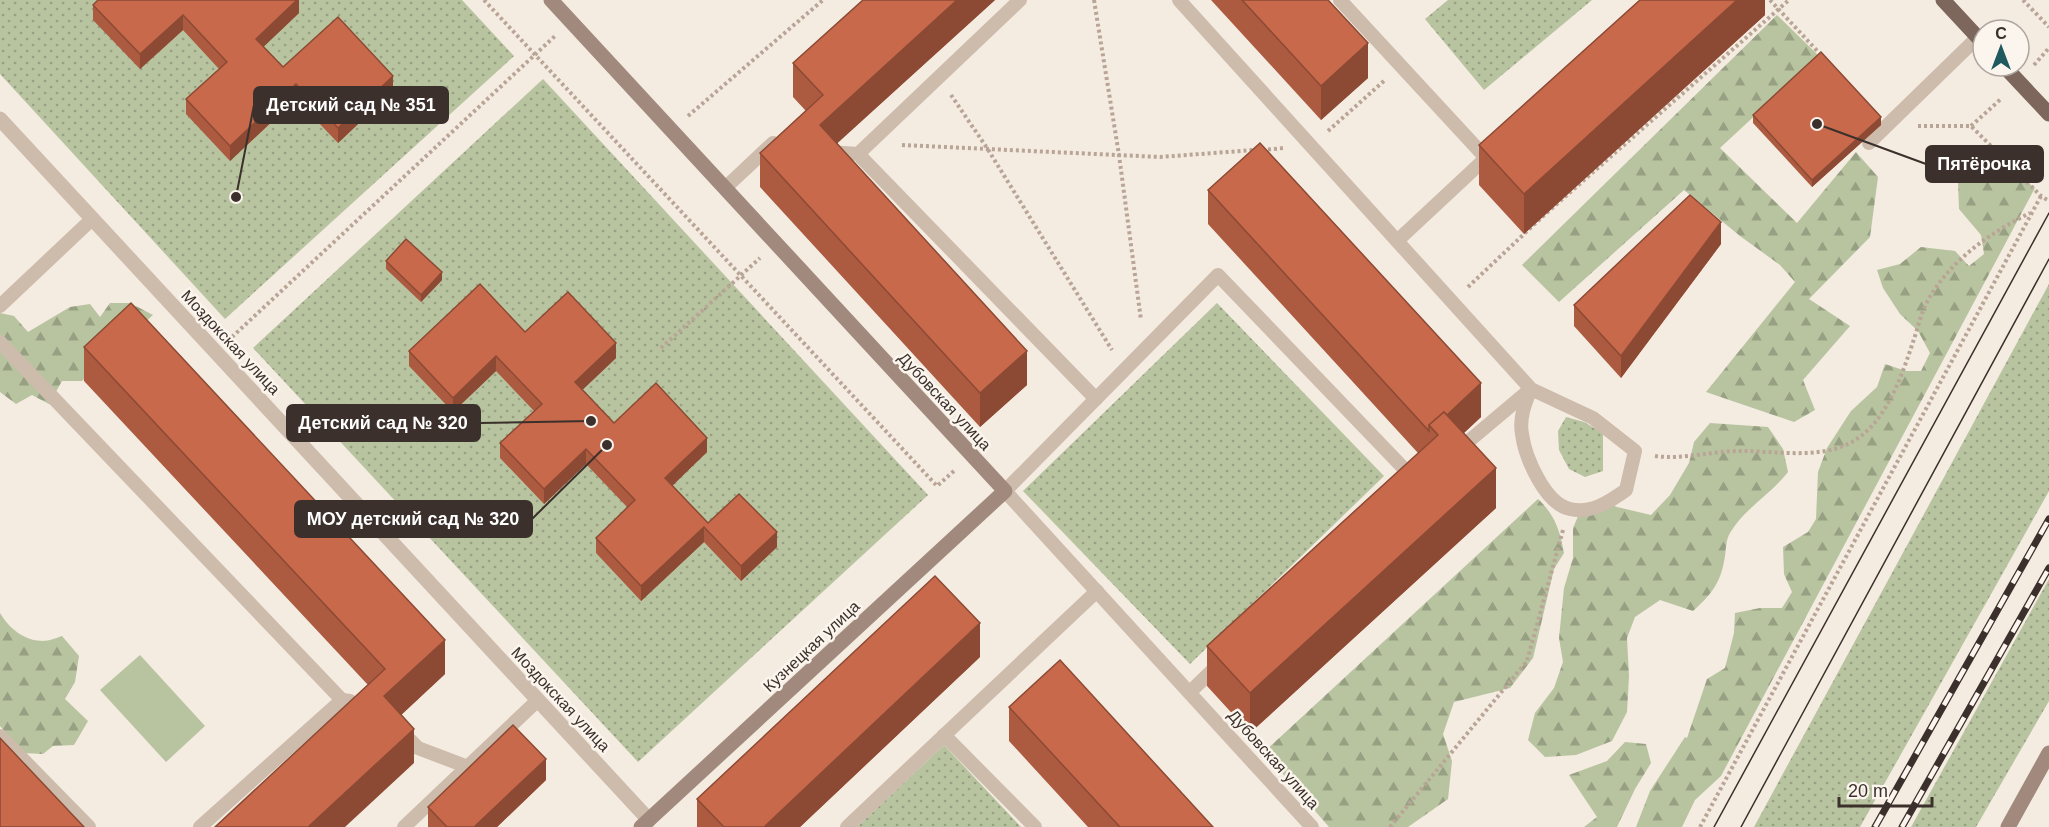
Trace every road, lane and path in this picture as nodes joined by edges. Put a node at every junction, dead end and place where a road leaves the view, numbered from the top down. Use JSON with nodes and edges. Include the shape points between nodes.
{"nodes":[{"id":1,"x":484,"y":0,"type":"edge"},
{"id":2,"x":551,"y":0,"type":"edge"},
{"id":3,"x":823,"y":0,"type":"edge"},
{"id":4,"x":1020,"y":0,"type":"edge"},
{"id":5,"x":1094,"y":0,"type":"edge"},
{"id":6,"x":1179,"y":0,"type":"edge"},
{"id":7,"x":1340,"y":0,"type":"edge"},
{"id":8,"x":1770,"y":0,"type":"edge"},
{"id":9,"x":1789,"y":0,"type":"edge"},
{"id":10,"x":1943,"y":0,"type":"edge"},
{"id":11,"x":2023,"y":0,"type":"edge"},
{"id":12,"x":1778,"y":9,"type":"junction"},
{"id":13,"x":571,"y":21,"type":"junction"},
{"id":14,"x":2049,"y":27,"type":"edge"},
{"id":15,"x":1971,"y":30,"type":"edge"},
{"id":16,"x":1971,"y":48,"type":"edge"},
{"id":17,"x":535,"y":55,"type":"junction"},
{"id":18,"x":1401,"y":65,"type":"junction"},
{"id":19,"x":939,"y":77,"type":"junction"},
{"id":20,"x":2015,"y":78,"type":"edge"},
{"id":21,"x":2049,"y":114,"type":"edge"},
{"id":22,"x":0,"y":119,"type":"edge"},
{"id":23,"x":672,"y":131,"type":"junction"},
{"id":24,"x":780,"y":136,"type":"edge"},
{"id":25,"x":1503,"y":142,"type":"edge"},
{"id":26,"x":869,"y":143,"type":"junction"},
{"id":27,"x":1869,"y":143,"type":"dead end"},
{"id":28,"x":821,"y":145,"type":"edge"},
{"id":29,"x":1311,"y":146,"type":"junction"},
{"id":30,"x":987,"y":148,"type":"junction"},
{"id":31,"x":858,"y":154,"type":"junction"},
{"id":32,"x":1119,"y":155,"type":"junction"},
{"id":33,"x":1486,"y":158,"type":"junction"},
{"id":34,"x":725,"y":188,"type":"junction"},
{"id":35,"x":2049,"y":201,"type":"edge"},
{"id":36,"x":2032,"y":213,"type":"junction"},
{"id":37,"x":92,"y":219,"type":"junction"},
{"id":38,"x":1397,"y":242,"type":"junction"},
{"id":39,"x":740,"y":275,"type":"junction"},
{"id":40,"x":1453,"y":302,"type":"junction"},
{"id":41,"x":0,"y":306,"type":"edge"},
{"id":42,"x":0,"y":342,"type":"edge"},
{"id":43,"x":661,"y":348,"type":"dead end"},
{"id":44,"x":1145,"y":349,"type":"junction"},
{"id":45,"x":216,"y":352,"type":"junction"},
{"id":46,"x":1124,"y":370,"type":"junction"},
{"id":47,"x":1531,"y":389,"type":"junction"},
{"id":48,"x":1096,"y":399,"type":"junction"},
{"id":49,"x":1648,"y":454,"type":"dead end"},
{"id":50,"x":971,"y":455,"type":"junction"},
{"id":51,"x":1449,"y":458,"type":"edge"},
{"id":52,"x":1413,"y":479,"type":"edge"},
{"id":53,"x":1005,"y":492,"type":"junction"},
{"id":54,"x":1569,"y":509,"type":"junction"},
{"id":55,"x":1097,"y":591,"type":"junction"},
{"id":56,"x":1231,"y":652,"type":"edge"},
{"id":57,"x":1190,"y":692,"type":"junction"},
{"id":58,"x":342,"y":700,"type":"junction"},
{"id":59,"x":538,"y":700,"type":"junction"},
{"id":60,"x":363,"y":702,"type":"edge"},
{"id":61,"x":393,"y":723,"type":"edge"},
{"id":62,"x":944,"y":735,"type":"junction"},
{"id":63,"x":0,"y":736,"type":"edge"},
{"id":64,"x":2049,"y":753,"type":"edge"},
{"id":65,"x":468,"y":767,"type":"junction"},
{"id":66,"x":648,"y":825,"type":"edge"},
{"id":67,"x":89,"y":827,"type":"edge"},
{"id":68,"x":200,"y":827,"type":"edge"},
{"id":69,"x":404,"y":827,"type":"edge"},
{"id":70,"x":847,"y":827,"type":"edge"},
{"id":71,"x":1035,"y":827,"type":"edge"},
{"id":72,"x":1312,"y":827,"type":"edge"},
{"id":73,"x":1390,"y":827,"type":"edge"},
{"id":74,"x":1700,"y":827,"type":"edge"},
{"id":75,"x":2008,"y":827,"type":"edge"}],
"edges":[{"from":1,"to":17,"type":"path"},
{"from":2,"to":13,"type":"street","name":"Дубовская улица"},
{"from":3,"to":23,"type":"path"},
{"from":4,"to":19,"type":"lane"},
{"from":5,"to":32,"type":"path"},
{"from":6,"to":29,"type":"lane"},
{"from":7,"to":18,"type":"lane"},
{"from":8,"to":12,"type":"path"},
{"from":9,"to":12,"type":"path"},
{"from":10,"to":15,"type":"main road"},
{"from":11,"to":14,"type":"path"},
{"from":12,"to":40,"type":"path","via":[[1542,217]]},
{"from":13,"to":17,"type":"path"},
{"from":13,"to":23,"type":"street","name":"Дубовская улица"},
{"from":16,"to":27,"type":"lane"},
{"from":17,"to":39,"type":"path"},
{"from":17,"to":45,"type":"path"},
{"from":18,"to":29,"type":"path"},
{"from":18,"to":33,"type":"lane"},
{"from":19,"to":26,"type":"lane"},
{"from":19,"to":30,"type":"path"},
{"from":20,"to":21,"type":"main road"},
{"from":22,"to":37,"type":"street","name":"Моздокская улица"},
{"from":23,"to":34,"type":"street","name":"Дубовская улица"},
{"from":24,"to":34,"type":"lane"},
{"from":25,"to":33,"type":"lane"},
{"from":26,"to":30,"type":"path"},
{"from":26,"to":31,"type":"lane"},
{"from":28,"to":31,"type":"lane","via":[[828,152]]},
{"from":29,"to":32,"type":"path","via":[[1160,157]]},
{"from":29,"to":38,"type":"lane"},
{"from":30,"to":32,"type":"path"},
{"from":30,"to":46,"type":"path"},
{"from":31,"to":48,"type":"lane"},
{"from":32,"to":44,"type":"path"},
{"from":33,"to":38,"type":"lane"},
{"from":34,"to":50,"type":"street","name":"Дубовская улица"},
{"from":35,"to":36,"type":"path","via":[[2041,196]]},
{"from":36,"to":49,"type":"path","via":[[2009,223],[1972,249],[1946,275],[1926,304],[1892,396],[1873,425],[1849,444],[1809,452],[1740,451],[1670,458]]},
{"from":36,"to":74,"type":"path"},
{"from":37,"to":41,"type":"lane"},
{"from":37,"to":45,"type":"street","name":"Моздокская улица"},
{"from":38,"to":40,"type":"lane"},
{"from":39,"to":43,"type":"path"},
{"from":39,"to":50,"type":"path","via":[[937,486]]},
{"from":40,"to":47,"type":"lane"},
{"from":42,"to":58,"type":"lane"},
{"from":44,"to":46,"type":"lane"},
{"from":44,"to":52,"type":"lane","via":[[1218,275]]},
{"from":45,"to":59,"type":"street","name":"Моздокская улица"},
{"from":46,"to":48,"type":"lane"},
{"from":47,"to":51,"type":"lane"},
{"from":47,"to":54,"type":"lane","via":[[1523,407],[1521,433],[1528,456],[1553,499]]},
{"from":47,"to":54,"type":"lane","via":[[1593,418],[1635,452],[1626,490],[1591,509]]},
{"from":48,"to":53,"type":"lane"},
{"from":50,"to":53,"type":"street","name":"Дубовская улица"},
{"from":53,"to":55,"type":"lane","name":"Дубовская улица"},
{"from":53,"to":66,"type":"street","name":"Кузнецкая улица"},
{"from":54,"to":73,"type":"path","via":[[1527,661]]},
{"from":55,"to":57,"type":"lane","name":"Дубовская улица"},
{"from":55,"to":62,"type":"lane"},
{"from":56,"to":57,"type":"lane"},
{"from":57,"to":72,"type":"lane","name":"Дубовская улица"},
{"from":58,"to":60,"type":"lane"},
{"from":58,"to":68,"type":"lane"},
{"from":59,"to":65,"type":"lane"},
{"from":59,"to":66,"type":"street","name":"Моздокская улица"},
{"from":61,"to":65,"type":"lane","via":[[418,748]]},
{"from":62,"to":70,"type":"lane"},
{"from":62,"to":71,"type":"lane"},
{"from":63,"to":67,"type":"lane"},
{"from":64,"to":75,"type":"street"},
{"from":65,"to":69,"type":"lane"}]}
